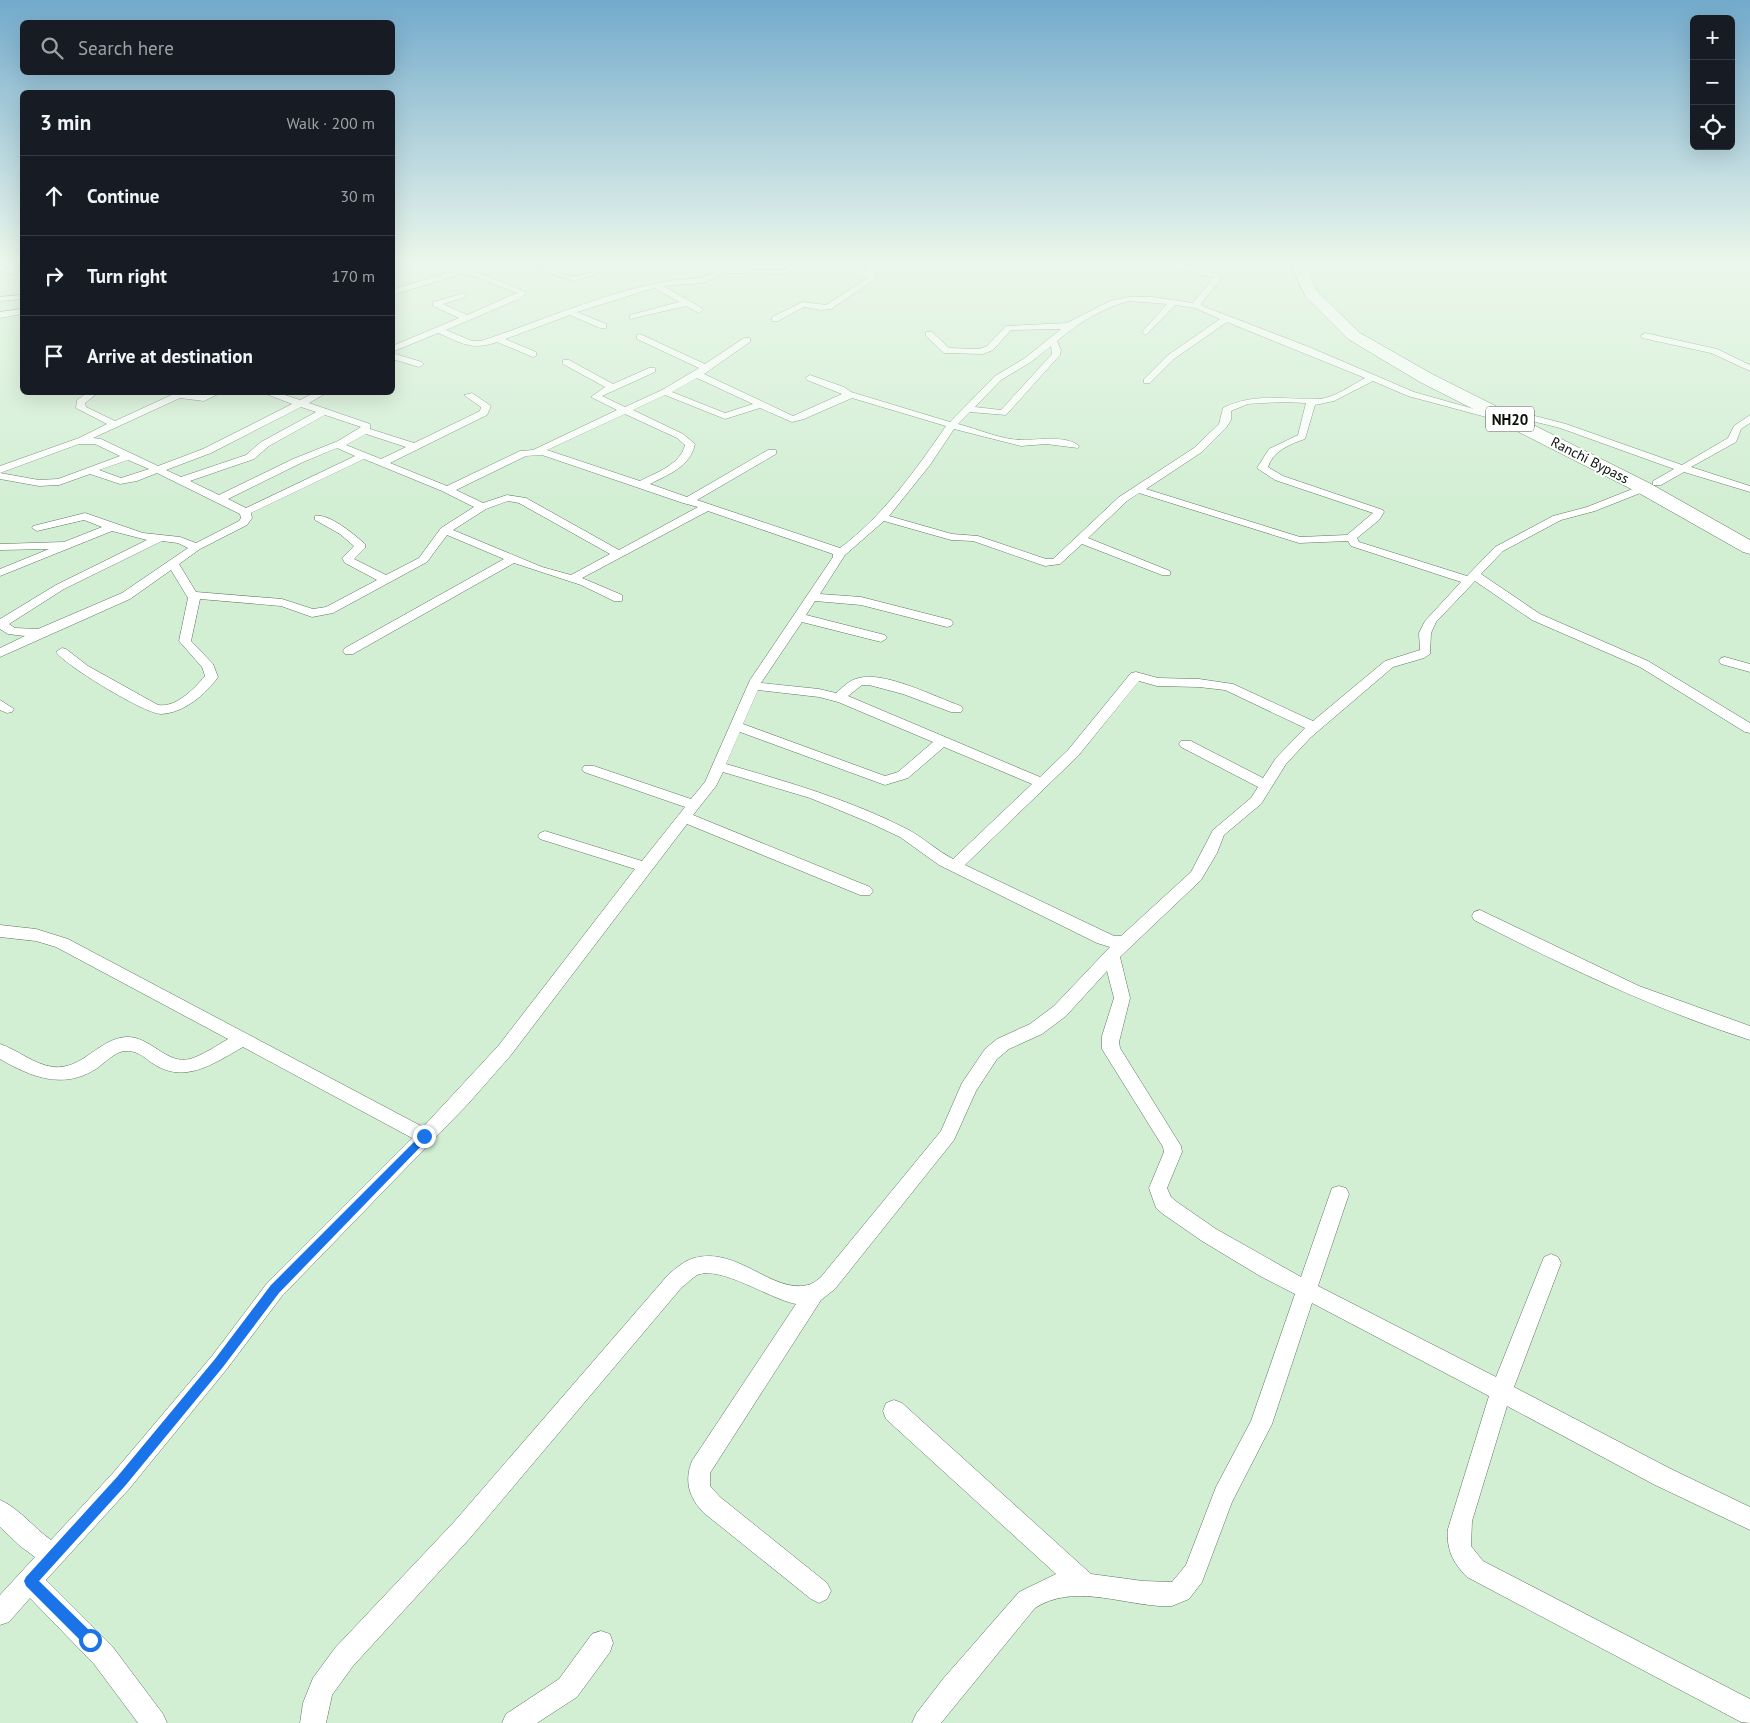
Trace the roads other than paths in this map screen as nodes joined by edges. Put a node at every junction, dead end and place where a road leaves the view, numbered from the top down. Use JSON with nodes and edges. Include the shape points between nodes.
{"nodes":[{"id":1,"x":407,"y":342,"type":"edge"},
{"id":2,"x":468,"y":342,"type":"edge"},
{"id":3,"x":484,"y":342,"type":"edge"},
{"id":4,"x":506,"y":342,"type":"edge"},
{"id":5,"x":650,"y":342,"type":"edge"},
{"id":6,"x":743,"y":342,"type":"edge"},
{"id":7,"x":938,"y":342,"type":"edge"},
{"id":8,"x":994,"y":342,"type":"edge"},
{"id":9,"x":1053,"y":342,"type":"joint"},
{"id":10,"x":1192,"y":342,"type":"edge"},
{"id":11,"x":1290,"y":342,"type":"edge"},
{"id":12,"x":1365,"y":342,"type":"edge"},
{"id":13,"x":1382,"y":342,"type":"edge"},
{"id":14,"x":1674,"y":342,"type":"edge"},
{"id":15,"x":395,"y":348,"type":"edge"},
{"id":16,"x":533,"y":354,"type":"dead end"},
{"id":17,"x":395,"y":357,"type":"edge"},
{"id":18,"x":566,"y":362,"type":"dead end"},
{"id":19,"x":418,"y":364,"type":"dead end"},
{"id":20,"x":706,"y":368,"type":"junction"},
{"id":21,"x":1750,"y":368,"type":"edge"},
{"id":22,"x":652,"y":370,"type":"dead end"},
{"id":23,"x":697,"y":374,"type":"junction"},
{"id":24,"x":810,"y":378,"type":"dead end"},
{"id":25,"x":1372,"y":378,"type":"junction"},
{"id":26,"x":1148,"y":381,"type":"dead end"},
{"id":27,"x":612,"y":387,"type":"junction"},
{"id":28,"x":665,"y":392,"type":"junction"},
{"id":29,"x":89,"y":395,"type":"edge"},
{"id":30,"x":179,"y":395,"type":"edge"},
{"id":31,"x":179,"y":395,"type":"edge"},
{"id":32,"x":211,"y":395,"type":"edge"},
{"id":33,"x":274,"y":395,"type":"edge"},
{"id":34,"x":319,"y":395,"type":"edge"},
{"id":35,"x":469,"y":395,"type":"dead end"},
{"id":36,"x":849,"y":395,"type":"junction"},
{"id":37,"x":1316,"y":401,"type":"junction"},
{"id":38,"x":303,"y":404,"type":"junction"},
{"id":39,"x":759,"y":404,"type":"junction"},
{"id":40,"x":968,"y":409,"type":"junction"},
{"id":41,"x":625,"y":410,"type":"junction"},
{"id":42,"x":326,"y":412,"type":"junction"},
{"id":43,"x":1750,"y":418,"type":"edge"},
{"id":44,"x":1523,"y":420,"type":"junction"},
{"id":45,"x":114,"y":424,"type":"junction"},
{"id":46,"x":951,"y":426,"type":"junction"},
{"id":47,"x":365,"y":431,"type":"junction"},
{"id":48,"x":78,"y":441,"type":"junction"},
{"id":49,"x":340,"y":444,"type":"junction"},
{"id":50,"x":1074,"y":446,"type":"dead end"},
{"id":51,"x":416,"y":447,"type":"junction"},
{"id":52,"x":537,"y":451,"type":"junction"},
{"id":53,"x":772,"y":452,"type":"dead end"},
{"id":54,"x":129,"y":456,"type":"junction"},
{"id":55,"x":362,"y":456,"type":"junction"},
{"id":56,"x":381,"y":463,"type":"junction"},
{"id":57,"x":1682,"y":468,"type":"junction"},
{"id":58,"x":158,"y":469,"type":"junction"},
{"id":59,"x":0,"y":470,"type":"edge"},
{"id":60,"x":91,"y":471,"type":"junction"},
{"id":61,"x":0,"y":476,"type":"edge"},
{"id":62,"x":181,"y":480,"type":"junction"},
{"id":63,"x":643,"y":484,"type":"junction"},
{"id":64,"x":1650,"y":486,"type":"junction"},
{"id":65,"x":1136,"y":489,"type":"junction"},
{"id":66,"x":446,"y":490,"type":"junction"},
{"id":67,"x":1750,"y":490,"type":"edge"},
{"id":68,"x":219,"y":499,"type":"junction"},
{"id":69,"x":688,"y":501,"type":"junction"},
{"id":70,"x":482,"y":507,"type":"junction"},
{"id":71,"x":705,"y":508,"type":"junction"},
{"id":72,"x":245,"y":512,"type":"junction"},
{"id":73,"x":319,"y":518,"type":"dead end"},
{"id":74,"x":881,"y":518,"type":"junction"},
{"id":75,"x":110,"y":527,"type":"junction"},
{"id":76,"x":37,"y":528,"type":"dead end"},
{"id":77,"x":446,"y":530,"type":"junction"},
{"id":78,"x":1750,"y":535,"type":"edge"},
{"id":79,"x":160,"y":538,"type":"junction"},
{"id":80,"x":1351,"y":538,"type":"junction"},
{"id":81,"x":1080,"y":539,"type":"junction"},
{"id":82,"x":71,"y":545,"type":"junction"},
{"id":83,"x":0,"y":547,"type":"edge"},
{"id":84,"x":196,"y":547,"type":"junction"},
{"id":85,"x":1750,"y":548,"type":"edge"},
{"id":86,"x":618,"y":554,"type":"junction"},
{"id":87,"x":839,"y":554,"type":"junction"},
{"id":88,"x":514,"y":558,"type":"junction"},
{"id":89,"x":173,"y":564,"type":"junction"},
{"id":90,"x":0,"y":573,"type":"edge"},
{"id":91,"x":1166,"y":573,"type":"dead end"},
{"id":92,"x":1470,"y":577,"type":"junction"},
{"id":93,"x":572,"y":579,"type":"junction"},
{"id":94,"x":387,"y":580,"type":"junction"},
{"id":95,"x":193,"y":595,"type":"junction"},
{"id":96,"x":811,"y":597,"type":"junction"},
{"id":97,"x":618,"y":598,"type":"dead end"},
{"id":98,"x":798,"y":618,"type":"junction"},
{"id":99,"x":948,"y":623,"type":"dead end"},
{"id":100,"x":40,"y":633,"type":"junction"},
{"id":101,"x":881,"y":638,"type":"dead end"},
{"id":102,"x":62,"y":652,"type":"dead end"},
{"id":103,"x":349,"y":652,"type":"dead end"},
{"id":104,"x":0,"y":653,"type":"edge"},
{"id":105,"x":1725,"y":661,"type":"dead end"},
{"id":106,"x":1750,"y":668,"type":"edge"},
{"id":107,"x":753,"y":686,"type":"junction"},
{"id":108,"x":839,"y":698,"type":"junction"},
{"id":109,"x":956,"y":709,"type":"dead end"},
{"id":110,"x":736,"y":726,"type":"junction"},
{"id":111,"x":1315,"y":727,"type":"junction"},
{"id":112,"x":1750,"y":729,"type":"edge"},
{"id":113,"x":941,"y":742,"type":"junction"},
{"id":114,"x":1186,"y":744,"type":"dead end"},
{"id":115,"x":719,"y":766,"type":"junction"},
{"id":116,"x":588,"y":769,"type":"dead end"},
{"id":117,"x":1042,"y":783,"type":"junction"},
{"id":118,"x":1266,"y":785,"type":"junction"},
{"id":119,"x":689,"y":811,"type":"junction"},
{"id":120,"x":545,"y":836,"type":"dead end"},
{"id":121,"x":956,"y":866,"type":"junction"},
{"id":122,"x":645,"y":867,"type":"junction"},
{"id":123,"x":865,"y":891,"type":"dead end"},
{"id":124,"x":1480,"y":916,"type":"dead end"},
{"id":125,"x":0,"y":931,"type":"edge"},
{"id":126,"x":1118,"y":948,"type":"junction"},
{"id":127,"x":1750,"y":1033,"type":"edge"},
{"id":128,"x":241,"y":1040,"type":"junction"},
{"id":129,"x":0,"y":1051,"type":"edge"},
{"id":130,"x":424,"y":1136,"type":"junction"},
{"id":131,"x":1339,"y":1194,"type":"dead end"},
{"id":132,"x":1551,"y":1263,"type":"dead end"},
{"id":133,"x":1306,"y":1291,"type":"junction"},
{"id":134,"x":814,"y":1294,"type":"junction"},
{"id":135,"x":1501,"y":1392,"type":"junction"},
{"id":136,"x":894,"y":1411,"type":"dead end"},
{"id":137,"x":0,"y":1511,"type":"edge"},
{"id":138,"x":1750,"y":1520,"type":"edge"},
{"id":139,"x":54,"y":1556,"type":"junction"},
{"id":140,"x":30,"y":1581,"type":"junction"},
{"id":141,"x":1085,"y":1584,"type":"junction"},
{"id":142,"x":819,"y":1591,"type":"dead end"},
{"id":143,"x":0,"y":1612,"type":"edge"},
{"id":144,"x":601,"y":1643,"type":"dead end"},
{"id":145,"x":1750,"y":1713,"type":"edge"},
{"id":146,"x":154,"y":1723,"type":"edge"},
{"id":147,"x":313,"y":1723,"type":"edge"},
{"id":148,"x":515,"y":1723,"type":"edge"},
{"id":149,"x":925,"y":1723,"type":"edge"}],
"edges":[{"from":1,"to":15,"type":"street"},
{"from":2,"to":3,"type":"street","via":[[474,345]]},
{"from":4,"to":16,"type":"street"},
{"from":5,"to":20,"type":"street"},
{"from":6,"to":20,"type":"street"},
{"from":7,"to":8,"type":"street","via":[[947,351],[976,353],[987,350]]},
{"from":9,"to":40,"type":"street","via":[[998,378]]},
{"from":9,"to":40,"type":"street","via":[[1056,355],[1003,413]]},
{"from":10,"to":26,"type":"street","via":[[1171,357]]},
{"from":11,"to":25,"type":"street"},
{"from":12,"to":44,"type":"highway","name":"Ranchi Bypass","number":"NH20","via":[[1426,378]]},
{"from":13,"to":44,"type":"highway","name":"Ranchi Bypass","number":"NH20"},
{"from":14,"to":21,"type":"street","via":[[1714,351]]},
{"from":17,"to":19,"type":"street"},
{"from":18,"to":27,"type":"street"},
{"from":20,"to":23,"type":"street"},
{"from":22,"to":27,"type":"street"},
{"from":23,"to":28,"type":"street"},
{"from":23,"to":39,"type":"street"},
{"from":24,"to":36,"type":"street"},
{"from":25,"to":37,"type":"street","via":[[1331,399]]},
{"from":25,"to":44,"type":"street","via":[[1438,402]]},
{"from":27,"to":41,"type":"street","via":[[596,396]]},
{"from":28,"to":39,"type":"street","via":[[725,416]]},
{"from":28,"to":41,"type":"street"},
{"from":29,"to":45,"type":"street","via":[[80,402],[81,408]]},
{"from":30,"to":32,"type":"street","via":[[204,398]]},
{"from":31,"to":45,"type":"street"},
{"from":33,"to":38,"type":"street"},
{"from":34,"to":38,"type":"street"},
{"from":35,"to":51,"type":"street","via":[[486,406],[484,413]]},
{"from":36,"to":39,"type":"street","via":[[796,419]]},
{"from":36,"to":46,"type":"street"},
{"from":37,"to":65,"type":"street","via":[[1261,399],[1231,407],[1226,410],[1223,426],[1198,450]]},
{"from":37,"to":80,"type":"street","via":[[1309,406],[1302,437],[1279,446],[1262,468],[1279,478],[1379,512]]},
{"from":38,"to":42,"type":"street"},
{"from":38,"to":58,"type":"street","via":[[206,451]]},
{"from":40,"to":46,"type":"street"},
{"from":41,"to":52,"type":"street"},
{"from":41,"to":63,"type":"street","via":[[690,444],[682,461]]},
{"from":42,"to":47,"type":"street","via":[[363,424],[368,428]]},
{"from":42,"to":62,"type":"street","via":[[265,444],[250,457]]},
{"from":43,"to":57,"type":"street","via":[[1736,428],[1732,440]]},
{"from":44,"to":57,"type":"street","via":[[1570,429]]},
{"from":44,"to":64,"type":"highway","name":"Ranchi Bypass","number":"NH20"},
{"from":45,"to":48,"type":"street"},
{"from":46,"to":50,"type":"street","via":[[1021,443],[1046,441]]},
{"from":46,"to":74,"type":"street","via":[[926,463]]},
{"from":47,"to":49,"type":"street"},
{"from":47,"to":51,"type":"street"},
{"from":48,"to":54,"type":"street","via":[[97,441]]},
{"from":48,"to":59,"type":"street"},
{"from":49,"to":55,"type":"street","via":[[345,450]]},
{"from":49,"to":68,"type":"street","via":[[305,457]]},
{"from":51,"to":56,"type":"street"},
{"from":52,"to":63,"type":"street"},
{"from":52,"to":66,"type":"street","via":[[524,453]]},
{"from":53,"to":69,"type":"street"},
{"from":54,"to":58,"type":"street"},
{"from":54,"to":60,"type":"street"},
{"from":55,"to":56,"type":"street"},
{"from":55,"to":72,"type":"street"},
{"from":56,"to":66,"type":"street"},
{"from":57,"to":64,"type":"street"},
{"from":57,"to":67,"type":"street"},
{"from":58,"to":60,"type":"street","via":[[125,481]]},
{"from":58,"to":62,"type":"street"},
{"from":60,"to":61,"type":"street","via":[[48,484]]},
{"from":62,"to":68,"type":"street"},
{"from":63,"to":69,"type":"street"},
{"from":64,"to":78,"type":"highway","name":"Ranchi Bypass","number":"NH20"},
{"from":64,"to":85,"type":"highway","name":"Ranchi Bypass","number":"NH20"},
{"from":64,"to":92,"type":"street","via":[[1550,521],[1499,549]]},
{"from":65,"to":80,"type":"street","via":[[1299,540]]},
{"from":65,"to":81,"type":"street"},
{"from":66,"to":70,"type":"street"},
{"from":68,"to":72,"type":"street"},
{"from":69,"to":71,"type":"street"},
{"from":70,"to":77,"type":"street"},
{"from":70,"to":86,"type":"street","via":[[507,498],[522,500]]},
{"from":71,"to":86,"type":"street"},
{"from":71,"to":87,"type":"street","via":[[833,549]]},
{"from":72,"to":84,"type":"street","via":[[247,520]]},
{"from":73,"to":94,"type":"street","via":[[361,546],[348,558],[349,561]]},
{"from":74,"to":81,"type":"street","via":[[951,537],[974,538],[1051,564]]},
{"from":74,"to":87,"type":"street"},
{"from":75,"to":76,"type":"street","via":[[85,516]]},
{"from":75,"to":79,"type":"street"},
{"from":75,"to":82,"type":"street"},
{"from":77,"to":88,"type":"street"},
{"from":77,"to":94,"type":"street","via":[[423,560]]},
{"from":79,"to":84,"type":"street","via":[[180,540]]},
{"from":79,"to":100,"type":"street","via":[[60,587],[0,624],[12,631]]},
{"from":80,"to":92,"type":"street","via":[[1355,544]]},
{"from":81,"to":91,"type":"street"},
{"from":82,"to":83,"type":"street"},
{"from":82,"to":90,"type":"street"},
{"from":84,"to":89,"type":"street"},
{"from":86,"to":93,"type":"street"},
{"from":87,"to":96,"type":"street"},
{"from":88,"to":93,"type":"street"},
{"from":88,"to":103,"type":"street"},
{"from":89,"to":95,"type":"street"},
{"from":89,"to":100,"type":"street","via":[[126,596]]},
{"from":92,"to":111,"type":"street","via":[[1427,628],[1426,651],[1389,664]]},
{"from":92,"to":112,"type":"street","via":[[1536,617],[1644,664]]},
{"from":93,"to":97,"type":"street"},
{"from":94,"to":95,"type":"street","via":[[336,608],[312,613],[271,601]]},
{"from":95,"to":102,"type":"street","via":[[185,642],[208,666],[212,678],[196,693],[169,708],[154,709],[82,669]]},
{"from":96,"to":98,"type":"street"},
{"from":96,"to":99,"type":"street","via":[[861,601]]},
{"from":98,"to":101,"type":"street"},
{"from":98,"to":107,"type":"street"},
{"from":100,"to":104,"type":"street"},
{"from":105,"to":106,"type":"street"},
{"from":107,"to":108,"type":"street"},
{"from":107,"to":110,"type":"street"},
{"from":108,"to":109,"type":"street","via":[[855,684],[866,681]]},
{"from":108,"to":113,"type":"street"},
{"from":110,"to":113,"type":"street","via":[[885,781],[903,775]]},
{"from":110,"to":115,"type":"street"},
{"from":111,"to":117,"type":"street","via":[[1228,687],[1157,682],[1136,676],[1073,753]]},
{"from":111,"to":118,"type":"street","via":[[1281,761]]},
{"from":113,"to":117,"type":"street"},
{"from":114,"to":118,"type":"street"},
{"from":115,"to":119,"type":"street","via":[[711,783]]},
{"from":115,"to":121,"type":"street","via":[[830,801],[905,834]]},
{"from":116,"to":119,"type":"street"},
{"from":117,"to":121,"type":"street"},
{"from":118,"to":126,"type":"street","via":[[1256,801],[1218,833],[1196,876]]},
{"from":119,"to":122,"type":"street"},
{"from":119,"to":123,"type":"street"},
{"from":120,"to":122,"type":"street"},
{"from":121,"to":126,"type":"street","via":[[1114,942]]},
{"from":122,"to":130,"type":"street","via":[[505,1050]]},
{"from":124,"to":127,"type":"street","via":[[1633,990]]},
{"from":125,"to":128,"type":"street","via":[[42,936],[62,943]]},
{"from":126,"to":133,"type":"street","via":[[1122,1005],[1109,1040],[1111,1049],[1172,1146],[1173,1152],[1160,1180],[1159,1196],[1170,1208],[1209,1235]]},
{"from":126,"to":134,"type":"street","via":[[1060,1011],[1036,1028],[996,1048],[968,1088],[948,1135],[828,1282]]},
{"from":128,"to":129,"type":"street","via":[[195,1064],[182,1067],[171,1065],[144,1048],[125,1043],[74,1072],[59,1074],[31,1068]]},
{"from":128,"to":130,"type":"street"},
{"from":130,"to":139,"type":"street","via":[[275,1289],[147,1450]]},
{"from":131,"to":133,"type":"street"},
{"from":132,"to":135,"type":"street"},
{"from":133,"to":135,"type":"street"},
{"from":133,"to":141,"type":"street","via":[[1261,1424],[1224,1494],[1191,1577],[1182,1590],[1170,1595]]},
{"from":134,"to":142,"type":"street","via":[[700,1469],[697,1484],[712,1505]]},
{"from":134,"to":147,"type":"street","via":[[787,1293],[732,1269],[712,1264],[693,1268],[675,1281],[462,1530],[344,1657],[322,1687]]},
{"from":135,"to":138,"type":"street"},
{"from":135,"to":145,"type":"street","via":[[1457,1538],[1462,1555],[1475,1568]]},
{"from":136,"to":141,"type":"street"},
{"from":137,"to":139,"type":"street","via":[[28,1538]]},
{"from":139,"to":140,"type":"street"},
{"from":140,"to":143,"type":"street"},
{"from":140,"to":146,"type":"street","via":[[74,1622],[103,1655]]},
{"from":141,"to":149,"type":"street","via":[[1054,1586],[1027,1600]]},
{"from":144,"to":148,"type":"street","via":[[568,1688]]}]}
